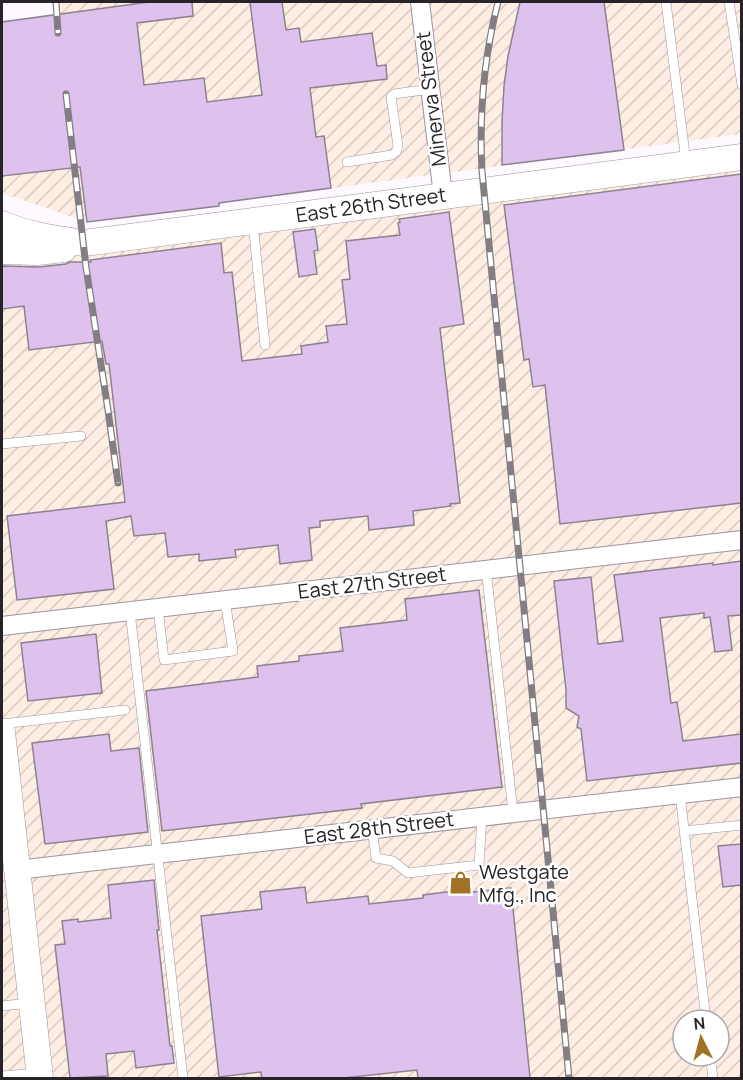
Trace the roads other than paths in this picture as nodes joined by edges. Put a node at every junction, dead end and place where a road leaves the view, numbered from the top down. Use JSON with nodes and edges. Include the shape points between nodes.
{"nodes":[{"id":1,"x":420,"y":2,"type":"edge"},
{"id":2,"x":666,"y":2,"type":"edge"},
{"id":3,"x":729,"y":2,"type":"edge"},
{"id":4,"x":741,"y":85,"type":"edge"},
{"id":5,"x":430,"y":89,"type":"junction"},
{"id":6,"x":741,"y":157,"type":"edge"},
{"id":7,"x":347,"y":162,"type":"dead end"},
{"id":8,"x":686,"y":164,"type":"junction"},
{"id":9,"x":443,"y":196,"type":"junction"},
{"id":10,"x":252,"y":221,"type":"junction"},
{"id":11,"x":2,"y":224,"type":"edge"},
{"id":12,"x":112,"y":239,"type":"junction"},
{"id":13,"x":2,"y":251,"type":"edge"},
{"id":14,"x":265,"y":345,"type":"dead end"},
{"id":15,"x":81,"y":436,"type":"dead end"},
{"id":16,"x":2,"y":444,"type":"edge"},
{"id":17,"x":741,"y":540,"type":"edge"},
{"id":18,"x":486,"y":569,"type":"junction"},
{"id":19,"x":225,"y":600,"type":"junction"},
{"id":20,"x":158,"y":608,"type":"junction"},
{"id":21,"x":130,"y":611,"type":"junction"},
{"id":22,"x":2,"y":626,"type":"edge"},
{"id":23,"x":125,"y":710,"type":"dead end"},
{"id":24,"x":2,"y":724,"type":"edge"},
{"id":25,"x":2,"y":732,"type":"edge"},
{"id":26,"x":4,"y":767,"type":"edge"},
{"id":27,"x":741,"y":786,"type":"edge"},
{"id":28,"x":680,"y":794,"type":"junction"},
{"id":29,"x":513,"y":812,"type":"junction"},
{"id":30,"x":482,"y":816,"type":"junction"},
{"id":31,"x":741,"y":825,"type":"edge"},
{"id":32,"x":372,"y":829,"type":"junction"},
{"id":33,"x":684,"y":831,"type":"junction"},
{"id":34,"x":158,"y":854,"type":"junction"},
{"id":35,"x":13,"y":870,"type":"junction"},
{"id":36,"x":32,"y":1003,"type":"junction"},
{"id":37,"x":2,"y":1006,"type":"edge"},
{"id":38,"x":705,"y":1008,"type":"edge"},
{"id":39,"x":40,"y":1075,"type":"edge"},
{"id":40,"x":2,"y":1076,"type":"edge"},
{"id":41,"x":183,"y":1078,"type":"edge"}],
"edges":[{"from":1,"to":5,"type":"street","name":"Minerva Street"},
{"from":2,"to":8,"type":"lane"},
{"from":3,"to":4,"type":"lane"},
{"from":5,"to":7,"type":"lane","via":[[391,96],[396,152]]},
{"from":5,"to":9,"type":"street","name":"Minerva Street"},
{"from":6,"to":8,"type":"street","name":"East 26th Street"},
{"from":8,"to":9,"type":"street","name":"East 26th Street"},
{"from":9,"to":10,"type":"street","name":"East 26th Street"},
{"from":10,"to":12,"type":"street","name":"East 26th Street"},
{"from":10,"to":14,"type":"lane"},
{"from":11,"to":12,"type":"street","name":"East 26th Street","via":[[14,230],[84,243]]},
{"from":12,"to":13,"type":"street","via":[[60,250]]},
{"from":15,"to":16,"type":"lane"},
{"from":17,"to":18,"type":"street","name":"East 27th Street"},
{"from":18,"to":19,"type":"street","name":"East 27th Street"},
{"from":18,"to":29,"type":"lane"},
{"from":19,"to":20,"type":"street","name":"East 27th Street"},
{"from":19,"to":20,"type":"lane","via":[[232,651],[164,660]]},
{"from":20,"to":21,"type":"street","name":"East 27th Street"},
{"from":21,"to":22,"type":"street","name":"East 27th Street"},
{"from":21,"to":34,"type":"lane"},
{"from":23,"to":24,"type":"lane"},
{"from":25,"to":26,"type":"street"},
{"from":26,"to":35,"type":"street"},
{"from":27,"to":28,"type":"street","name":"East 28th Street"},
{"from":28,"to":29,"type":"street","name":"East 28th Street"},
{"from":28,"to":33,"type":"lane"},
{"from":29,"to":30,"type":"street","name":"East 28th Street"},
{"from":30,"to":32,"type":"street","name":"East 28th Street"},
{"from":30,"to":32,"type":"lane","via":[[479,865],[408,873],[393,861],[376,858]]},
{"from":31,"to":33,"type":"lane"},
{"from":32,"to":34,"type":"street","name":"East 28th Street"},
{"from":33,"to":38,"type":"lane"},
{"from":34,"to":35,"type":"street","name":"East 28th Street"},
{"from":34,"to":41,"type":"lane"},
{"from":35,"to":36,"type":"street"},
{"from":36,"to":37,"type":"lane"},
{"from":36,"to":39,"type":"street"},
{"from":39,"to":40,"type":"lane"}]}
